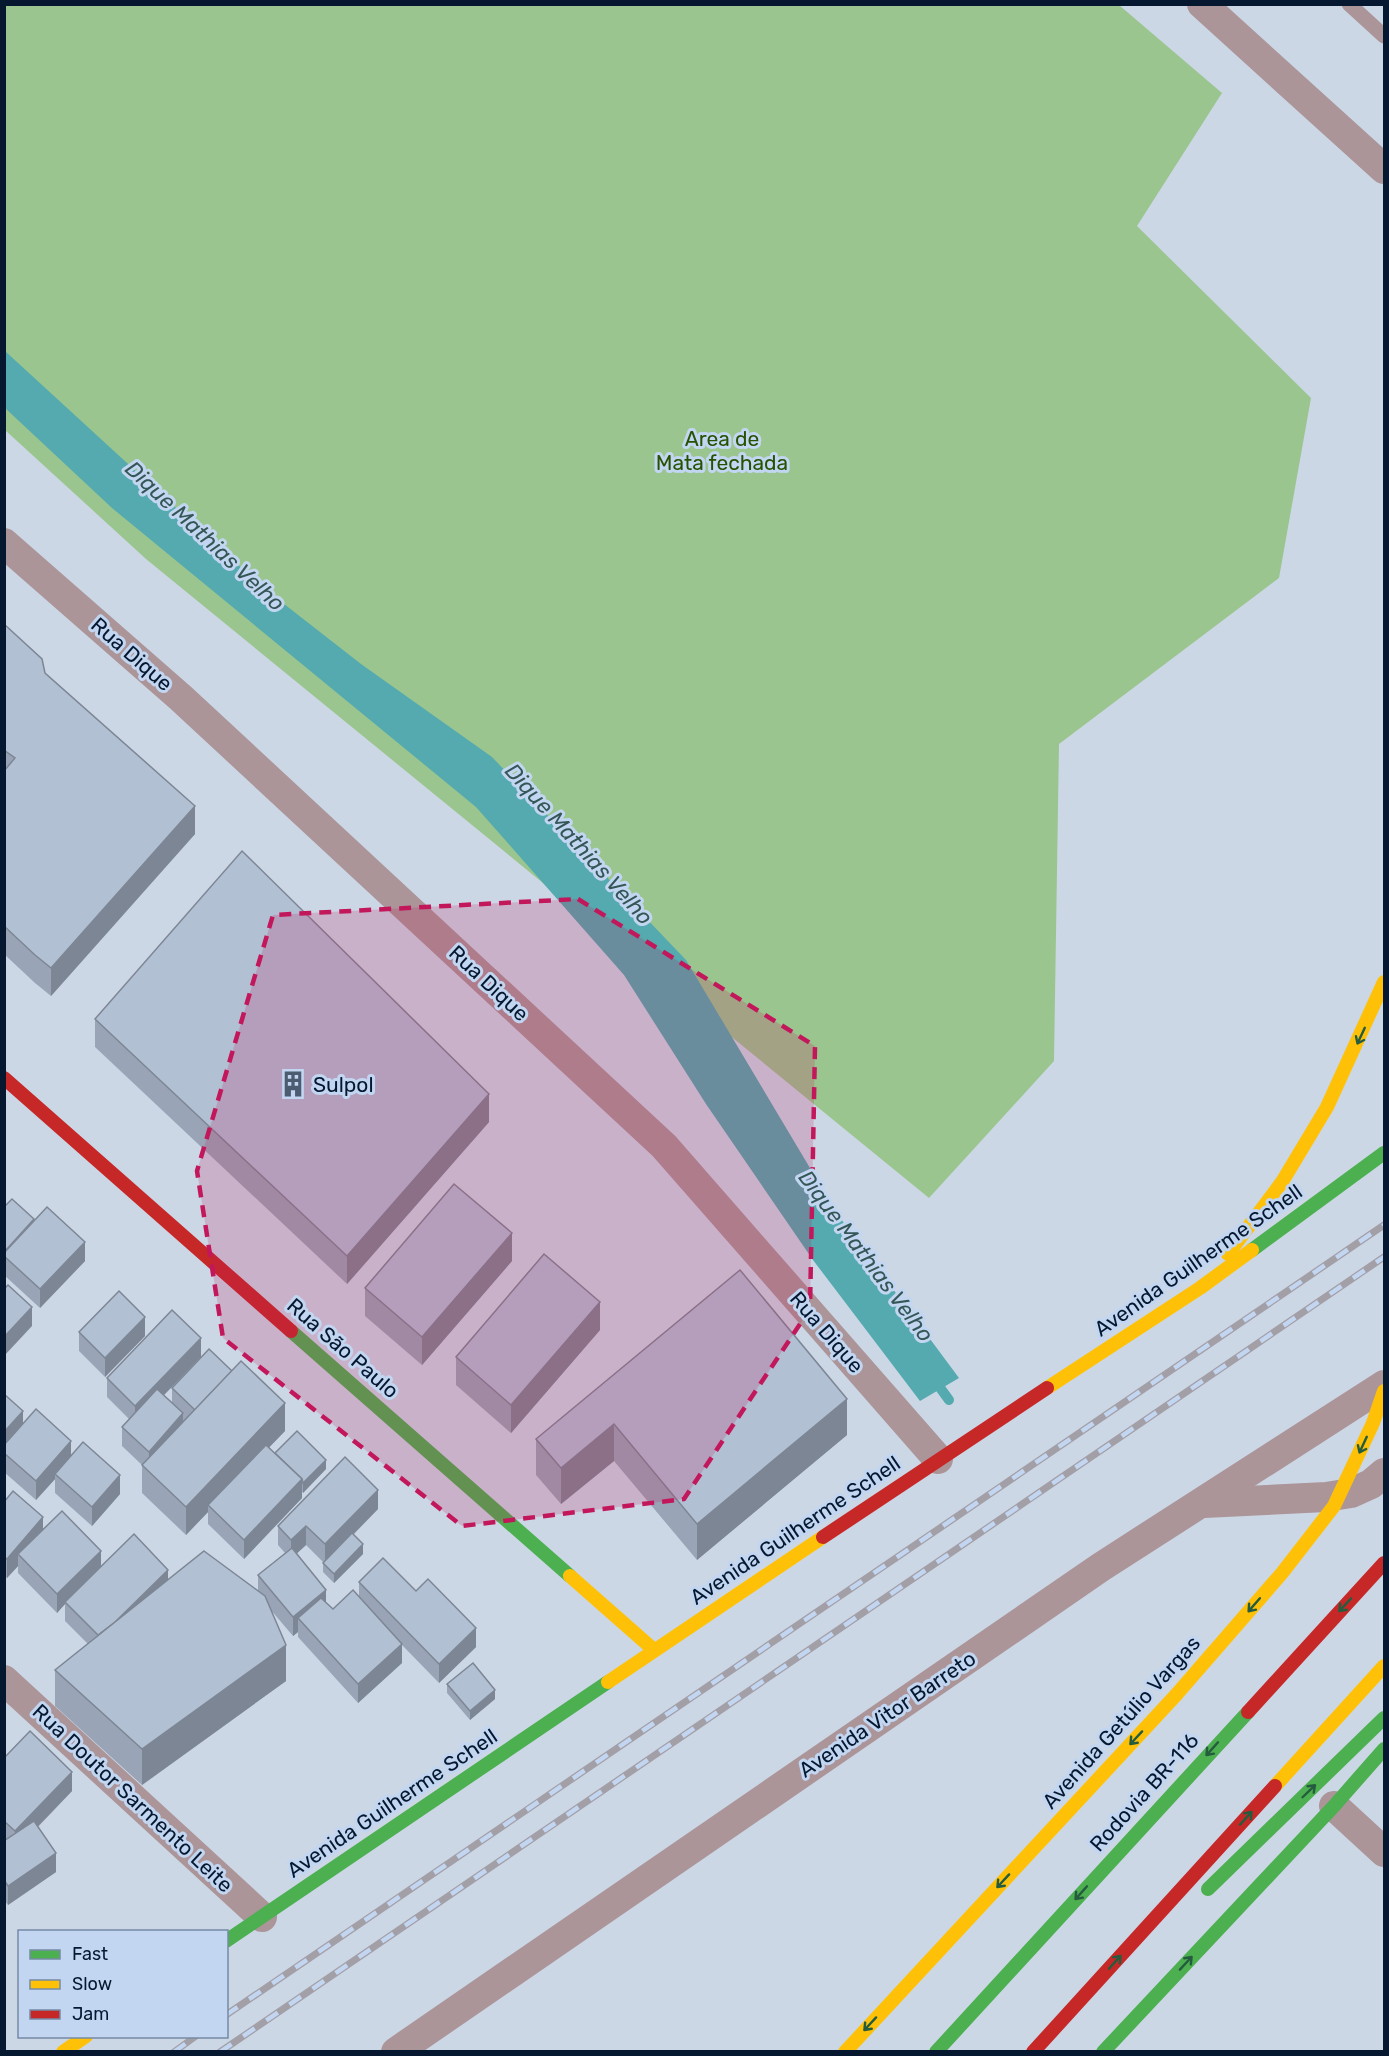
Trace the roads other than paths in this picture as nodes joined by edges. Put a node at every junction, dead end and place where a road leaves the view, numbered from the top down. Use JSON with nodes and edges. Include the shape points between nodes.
{"nodes":[{"id":1,"x":1202,"y":4,"type":"edge"},
{"id":2,"x":1349,"y":4,"type":"edge"},
{"id":3,"x":1384,"y":36,"type":"edge"},
{"id":4,"x":1384,"y":169,"type":"edge"},
{"id":5,"x":4,"y":543,"type":"edge"},
{"id":6,"x":1384,"y":982,"type":"edge"},
{"id":7,"x":4,"y":1078,"type":"edge"},
{"id":8,"x":1384,"y":1153,"type":"edge"},
{"id":9,"x":1200,"y":1288,"type":"junction"},
{"id":10,"x":1384,"y":1386,"type":"edge"},
{"id":11,"x":1384,"y":1391,"type":"edge"},
{"id":12,"x":1349,"y":1408,"type":"junction"},
{"id":13,"x":1384,"y":1423,"type":"edge"},
{"id":14,"x":938,"y":1459,"type":"junction"},
{"id":15,"x":1384,"y":1473,"type":"edge"},
{"id":16,"x":1201,"y":1503,"type":"junction"},
{"id":17,"x":1384,"y":1563,"type":"edge"},
{"id":18,"x":654,"y":1650,"type":"junction"},
{"id":19,"x":1384,"y":1666,"type":"edge"},
{"id":20,"x":4,"y":1680,"type":"edge"},
{"id":21,"x":1384,"y":1718,"type":"edge"},
{"id":22,"x":1384,"y":1749,"type":"edge"},
{"id":23,"x":1334,"y":1806,"type":"junction"},
{"id":24,"x":1384,"y":1852,"type":"edge"},
{"id":25,"x":1196,"y":1902,"type":"dead end"},
{"id":26,"x":262,"y":1917,"type":"junction"},
{"id":27,"x":228,"y":1940,"type":"edge"},
{"id":28,"x":1136,"y":1960,"type":"dead end"},
{"id":29,"x":84,"y":2038,"type":"edge"},
{"id":30,"x":63,"y":2052,"type":"edge"},
{"id":31,"x":396,"y":2052,"type":"edge"},
{"id":32,"x":845,"y":2052,"type":"edge"},
{"id":33,"x":936,"y":2052,"type":"edge"},
{"id":34,"x":1033,"y":2052,"type":"edge"},
{"id":35,"x":1041,"y":2052,"type":"edge"},
{"id":36,"x":1103,"y":2052,"type":"edge"}],
"edges":[{"from":1,"to":4,"type":"street"},
{"from":2,"to":3,"type":"lane"},
{"from":5,"to":14,"type":"street","name":"Rua Dique","via":[[181,698],[664,1146]]},
{"from":6,"to":9,"type":"main road","one_way":true,"via":[[1339,1082],[1298,1158]]},
{"from":7,"to":18,"type":"main road","name":"Rua São Paulo"},
{"from":8,"to":9,"type":"main road","name":"Avenida Guilherme Schell"},
{"from":9,"to":14,"type":"main road","name":"Avenida Guilherme Schell"},
{"from":10,"to":12,"type":"street","name":"Avenida Vitor Barreto"},
{"from":11,"to":32,"type":"main road","name":"Avenida Getúlio Vargas","one_way":true,"bridge":true,"via":[[1334,1506],[1282,1573],[1176,1695]]},
{"from":12,"to":13,"type":"street","via":[[1366,1412]]},
{"from":12,"to":16,"type":"street","name":"Avenida Vitor Barreto"},
{"from":14,"to":18,"type":"main road","name":"Avenida Guilherme Schell"},
{"from":15,"to":16,"type":"street","via":[[1351,1493]]},
{"from":16,"to":31,"type":"street","name":"Avenida Vitor Barreto","via":[[1101,1567]]},
{"from":17,"to":33,"type":"main road","name":"Rodovia BR-116","one_way":true},
{"from":18,"to":26,"type":"main road","name":"Avenida Guilherme Schell"},
{"from":34,"to":19,"type":"main road","one_way":true},
{"from":20,"to":26,"type":"street","name":"Rua Doutor Sarmento Leite"},
{"from":25,"to":21,"type":"main road","one_way":true},
{"from":22,"to":23,"type":"main road"},
{"from":23,"to":24,"type":"street"},
{"from":36,"to":23,"type":"main road","one_way":true},
{"from":26,"to":27,"type":"main road","name":"Avenida Guilherme Schell"},
{"from":28,"to":35,"type":"main road"},
{"from":29,"to":30,"type":"main road"}]}
